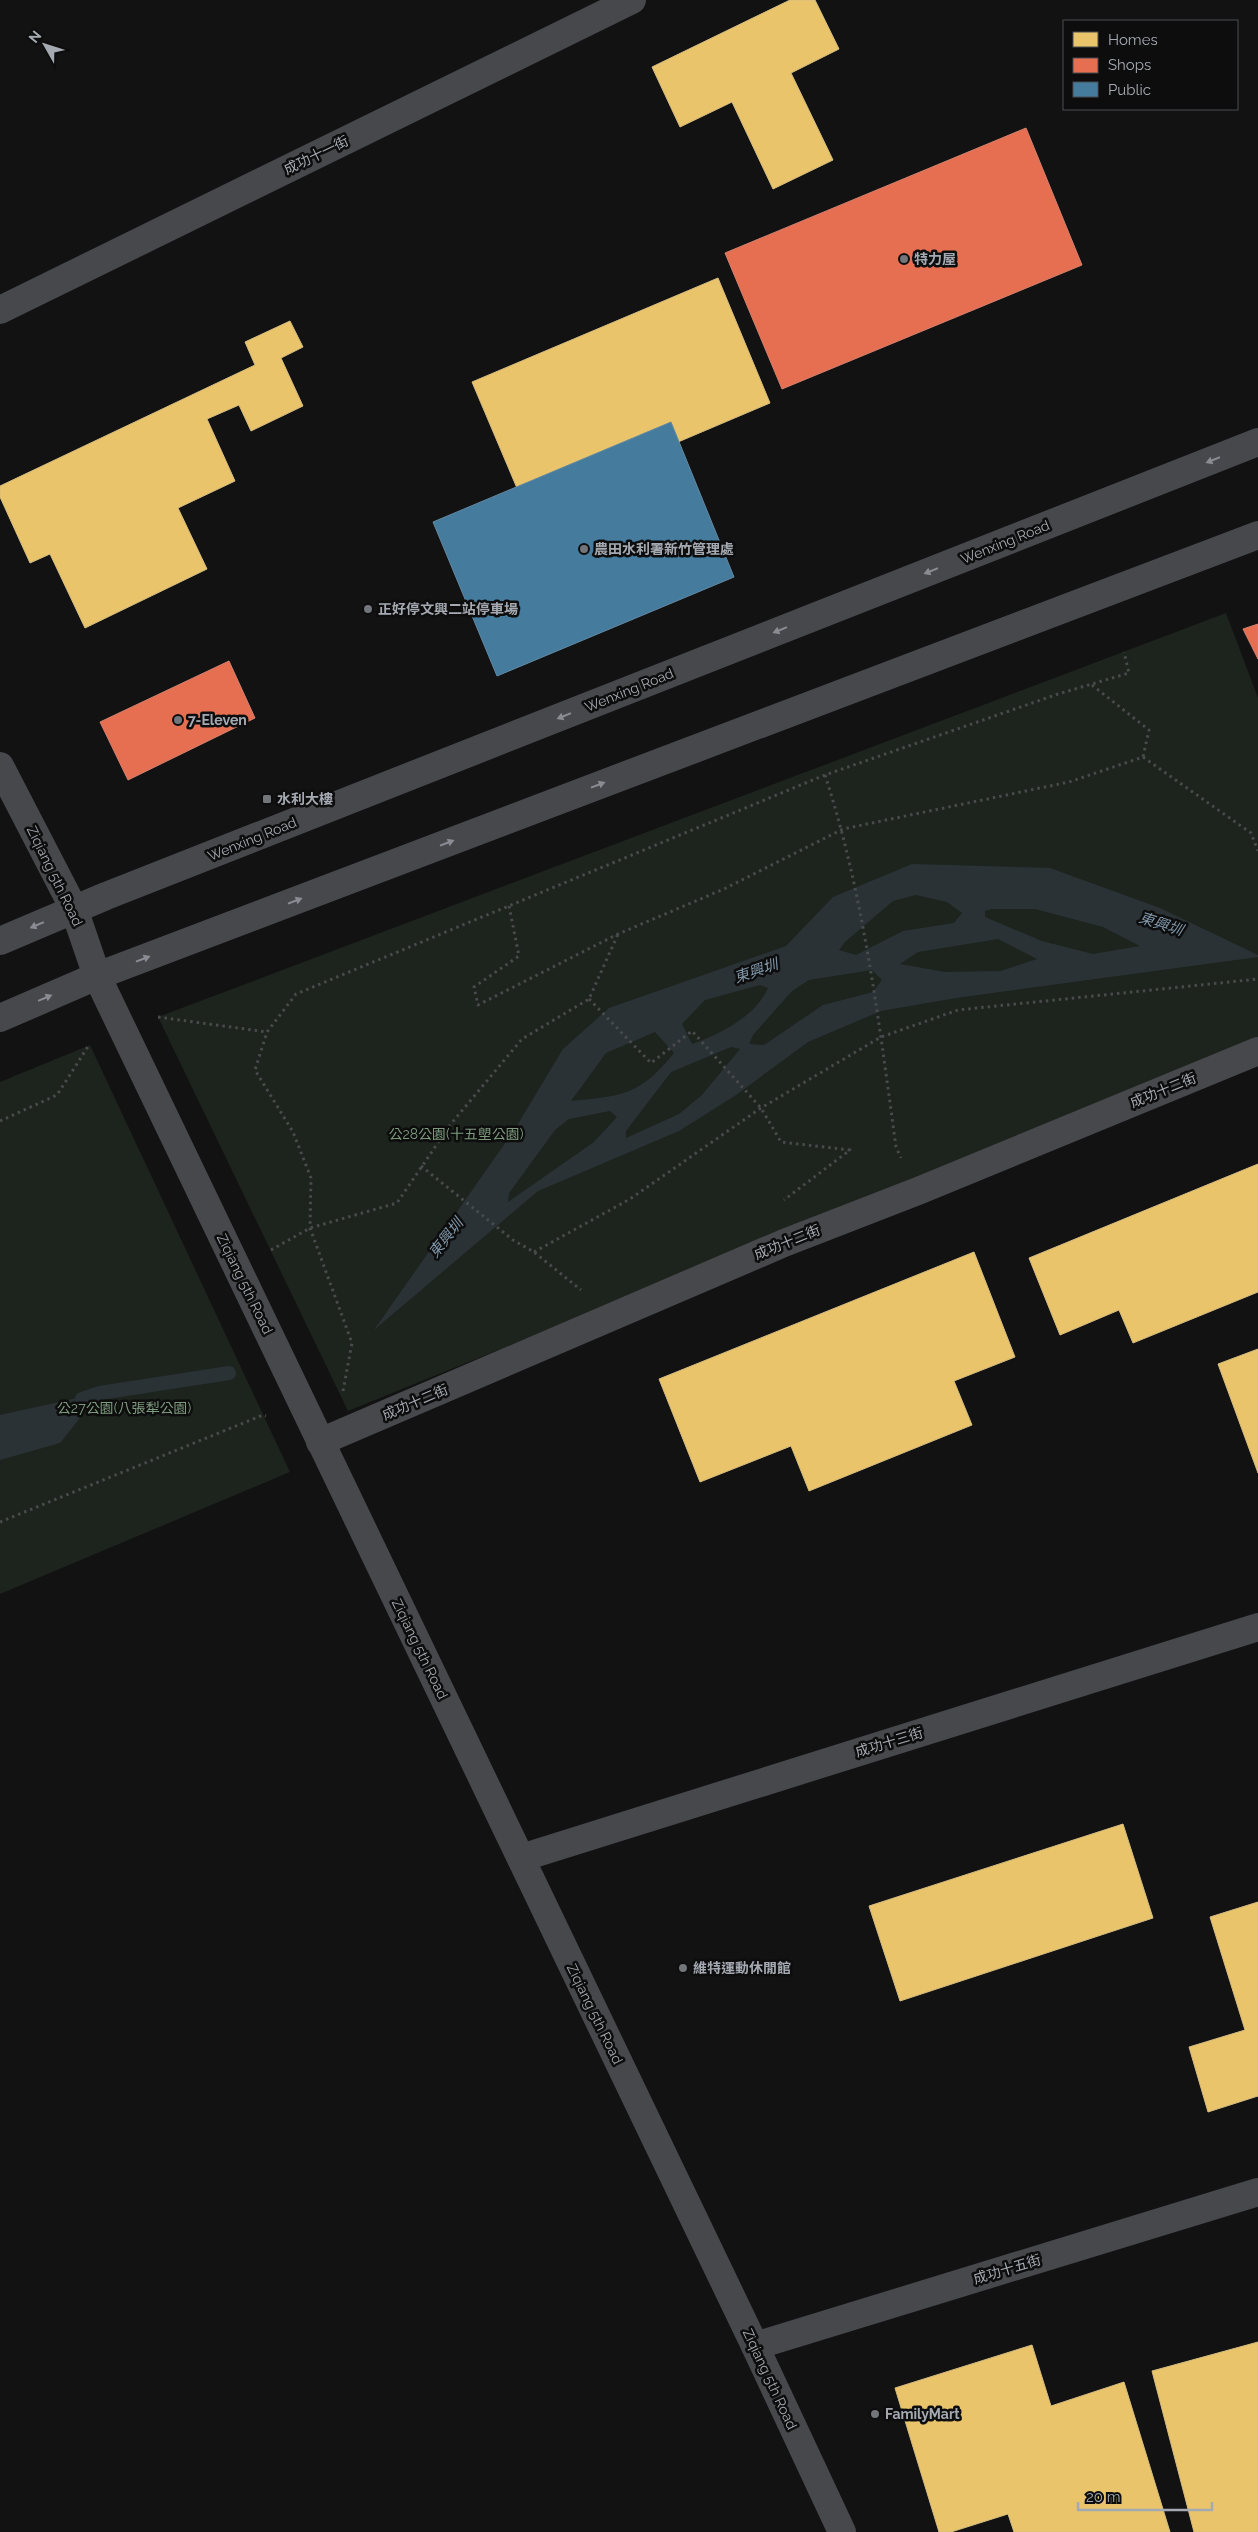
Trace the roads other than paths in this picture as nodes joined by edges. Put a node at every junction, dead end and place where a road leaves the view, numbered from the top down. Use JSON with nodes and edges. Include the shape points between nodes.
{"nodes":[{"id":1,"x":632,"y":0,"type":"edge"},
{"id":2,"x":0,"y":310,"type":"edge"},
{"id":3,"x":1258,"y":442,"type":"edge"},
{"id":4,"x":1258,"y":535,"type":"edge"},
{"id":5,"x":0,"y":766,"type":"edge"},
{"id":6,"x":74,"y":909,"type":"junction"},
{"id":7,"x":0,"y":941,"type":"edge"},
{"id":8,"x":97,"y":976,"type":"junction"},
{"id":9,"x":0,"y":1018,"type":"edge"},
{"id":10,"x":1258,"y":1051,"type":"edge"},
{"id":11,"x":320,"y":1442,"type":"junction"},
{"id":12,"x":1258,"y":1626,"type":"edge"},
{"id":13,"x":521,"y":1858,"type":"junction"},
{"id":14,"x":1258,"y":2192,"type":"edge"},
{"id":15,"x":755,"y":2346,"type":"junction"},
{"id":16,"x":842,"y":2532,"type":"edge"}],
"edges":[{"from":1,"to":2,"type":"street","name":"成功十一街"},
{"from":3,"to":6,"type":"street","name":"Wenxing Road","one_way":true},
{"from":8,"to":4,"type":"street","one_way":true},
{"from":5,"to":6,"type":"street","name":"Ziqiang 5th Road"},
{"from":6,"to":7,"type":"street","name":"Wenxing Road","one_way":true},
{"from":6,"to":8,"type":"street","name":"Ziqiang 5th Road"},
{"from":9,"to":8,"type":"street","one_way":true},
{"from":8,"to":11,"type":"street","name":"Ziqiang 5th Road"},
{"from":10,"to":11,"type":"street","name":"成功十二街","via":[[918,1192],[784,1243]]},
{"from":11,"to":13,"type":"street","name":"Ziqiang 5th Road"},
{"from":12,"to":13,"type":"street","name":"成功十三街"},
{"from":13,"to":15,"type":"street","name":"Ziqiang 5th Road"},
{"from":14,"to":15,"type":"street","name":"成功十五街"},
{"from":15,"to":16,"type":"street","name":"Ziqiang 5th Road"}]}
